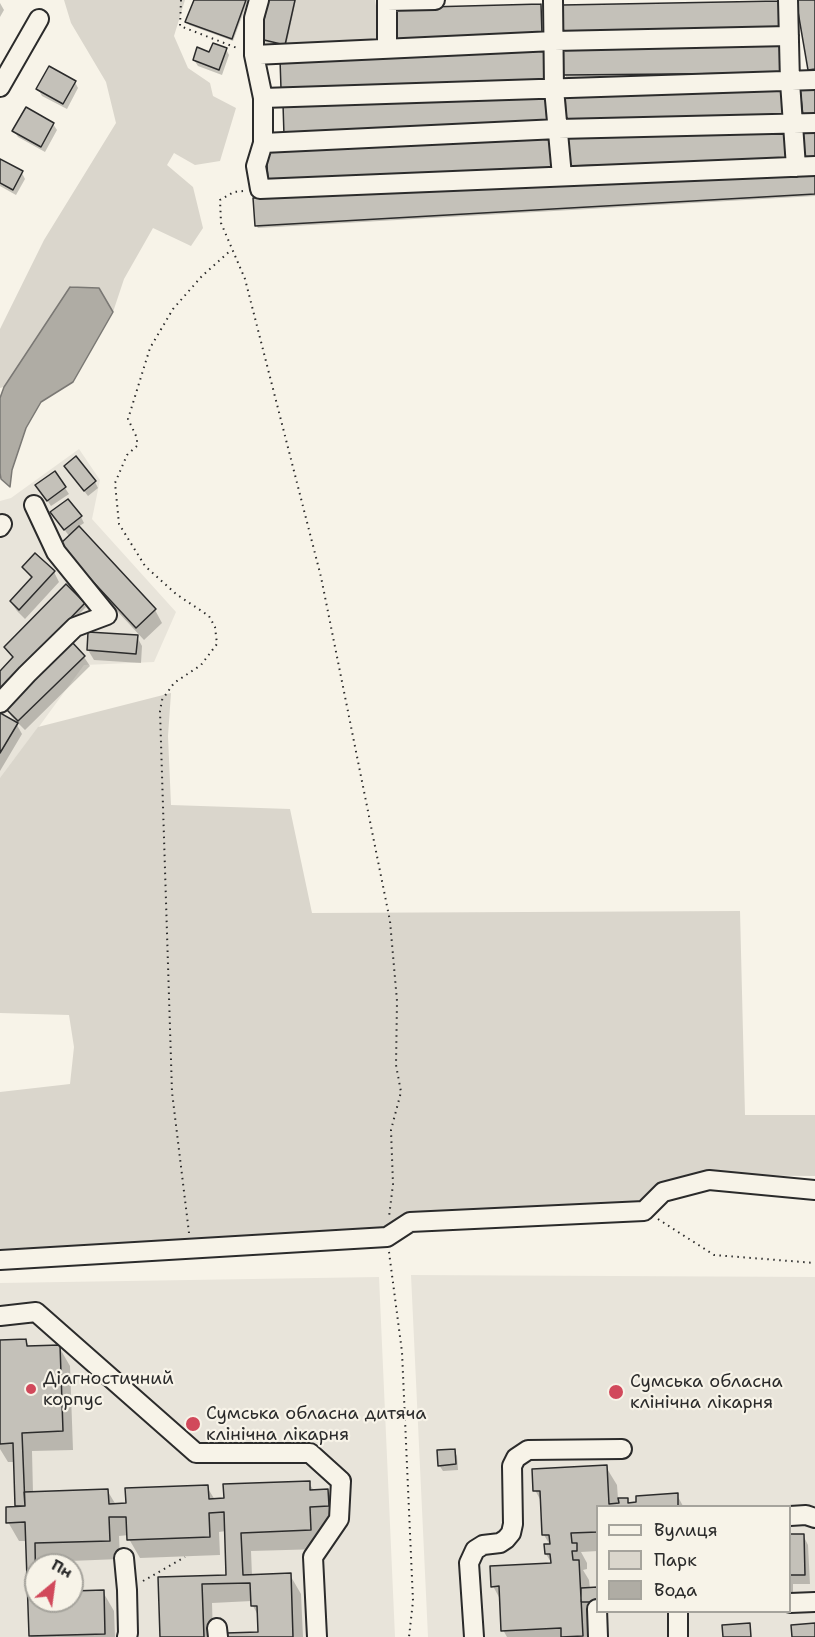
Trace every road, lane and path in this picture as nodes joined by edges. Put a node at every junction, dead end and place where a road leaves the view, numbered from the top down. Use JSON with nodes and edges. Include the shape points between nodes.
{"nodes":[{"id":1,"x":181,"y":0,"type":"edge"},
{"id":2,"x":259,"y":0,"type":"edge"},
{"id":3,"x":435,"y":0,"type":"edge"},
{"id":4,"x":553,"y":0,"type":"edge"},
{"id":5,"x":788,"y":0,"type":"edge"},
{"id":6,"x":39,"y":19,"type":"dead end"},
{"id":7,"x":789,"y":36,"type":"junction"},
{"id":8,"x":554,"y":41,"type":"junction"},
{"id":9,"x":387,"y":47,"type":"junction"},
{"id":10,"x":254,"y":55,"type":"junction"},
{"id":11,"x":815,"y":80,"type":"edge"},
{"id":12,"x":790,"y":82,"type":"junction"},
{"id":13,"x":0,"y":87,"type":"edge"},
{"id":14,"x":554,"y":89,"type":"junction"},
{"id":15,"x":263,"y":98,"type":"junction"},
{"id":16,"x":815,"y":123,"type":"edge"},
{"id":17,"x":793,"y":124,"type":"junction"},
{"id":18,"x":558,"y":129,"type":"junction"},
{"id":19,"x":263,"y":142,"type":"junction"},
{"id":20,"x":815,"y":166,"type":"edge"},
{"id":21,"x":796,"y":167,"type":"junction"},
{"id":22,"x":562,"y":176,"type":"junction"},
{"id":23,"x":260,"y":189,"type":"junction"},
{"id":24,"x":231,"y":249,"type":"junction"},
{"id":25,"x":34,"y":505,"type":"dead end"},
{"id":26,"x":0,"y":703,"type":"edge"},
{"id":27,"x":815,"y":1190,"type":"edge"},
{"id":28,"x":644,"y":1210,"type":"junction"},
{"id":29,"x":387,"y":1237,"type":"junction"},
{"id":30,"x":191,"y":1248,"type":"junction"},
{"id":31,"x":0,"y":1260,"type":"edge"},
{"id":32,"x":815,"y":1263,"type":"edge"},
{"id":33,"x":0,"y":1316,"type":"edge"},
{"id":34,"x":622,"y":1449,"type":"dead end"},
{"id":35,"x":791,"y":1516,"type":"edge"},
{"id":36,"x":815,"y":1518,"type":"edge"},
{"id":37,"x":185,"y":1557,"type":"dead end"},
{"id":38,"x":124,"y":1558,"type":"dead end"},
{"id":39,"x":127,"y":1590,"type":"junction"},
{"id":40,"x":815,"y":1602,"type":"edge"},
{"id":41,"x":791,"y":1603,"type":"edge"},
{"id":42,"x":597,"y":1613,"type":"edge"},
{"id":43,"x":678,"y":1613,"type":"edge"},
{"id":44,"x":127,"y":1637,"type":"edge"},
{"id":45,"x":317,"y":1637,"type":"edge"},
{"id":46,"x":409,"y":1637,"type":"edge"},
{"id":47,"x":474,"y":1637,"type":"edge"},
{"id":48,"x":597,"y":1637,"type":"edge"},
{"id":49,"x":678,"y":1637,"type":"edge"}],
"edges":[{"from":1,"to":10,"type":"path","via":[[180,26]]},
{"from":2,"to":10,"type":"street","via":[[254,18]]},
{"from":3,"to":9,"type":"street","via":[[387,2]]},
{"from":4,"to":8,"type":"street"},
{"from":5,"to":7,"type":"street"},
{"from":6,"to":13,"type":"street"},
{"from":7,"to":8,"type":"street"},
{"from":7,"to":12,"type":"street"},
{"from":8,"to":9,"type":"street"},
{"from":8,"to":14,"type":"street"},
{"from":9,"to":10,"type":"street"},
{"from":10,"to":15,"type":"street"},
{"from":11,"to":12,"type":"street"},
{"from":12,"to":14,"type":"street"},
{"from":12,"to":17,"type":"street"},
{"from":14,"to":15,"type":"street"},
{"from":14,"to":18,"type":"street"},
{"from":15,"to":19,"type":"street"},
{"from":16,"to":17,"type":"street"},
{"from":17,"to":18,"type":"street"},
{"from":17,"to":21,"type":"street"},
{"from":18,"to":19,"type":"street"},
{"from":18,"to":22,"type":"street"},
{"from":19,"to":23,"type":"street","via":[[256,166]]},
{"from":20,"to":21,"type":"street"},
{"from":21,"to":22,"type":"street"},
{"from":22,"to":23,"type":"street"},
{"from":23,"to":24,"type":"path","via":[[234,192],[220,200],[221,223]]},
{"from":24,"to":29,"type":"path","via":[[245,279],[321,577],[390,921],[397,1001],[396,1065],[401,1092],[391,1130],[393,1184]]},
{"from":24,"to":30,"type":"path","via":[[173,309],[150,348],[128,419],[137,446],[127,455],[115,483],[119,524],[145,566],[209,616],[217,644],[201,665],[174,683],[162,700],[160,711],[172,1092]]},
{"from":25,"to":26,"type":"street","via":[[56,552],[107,615],[75,627]]},
{"from":27,"to":28,"type":"street","via":[[709,1180],[663,1192]]},
{"from":28,"to":29,"type":"street","via":[[410,1222]]},
{"from":28,"to":32,"type":"path","via":[[714,1255]]},
{"from":29,"to":30,"type":"street"},
{"from":29,"to":46,"type":"path","via":[[402,1352],[413,1601]]},
{"from":30,"to":31,"type":"street"},
{"from":33,"to":45,"type":"street","via":[[36,1312],[196,1453],[310,1453],[340,1482],[339,1520],[313,1557]]},
{"from":34,"to":47,"type":"street","via":[[528,1450],[516,1458],[512,1466],[510,1533],[500,1543],[475,1550],[469,1563]]},
{"from":35,"to":36,"type":"street"},
{"from":37,"to":39,"type":"path"},
{"from":38,"to":39,"type":"street"},
{"from":39,"to":44,"type":"street"},
{"from":40,"to":41,"type":"street"},
{"from":42,"to":48,"type":"street"},
{"from":43,"to":49,"type":"street"}]}
